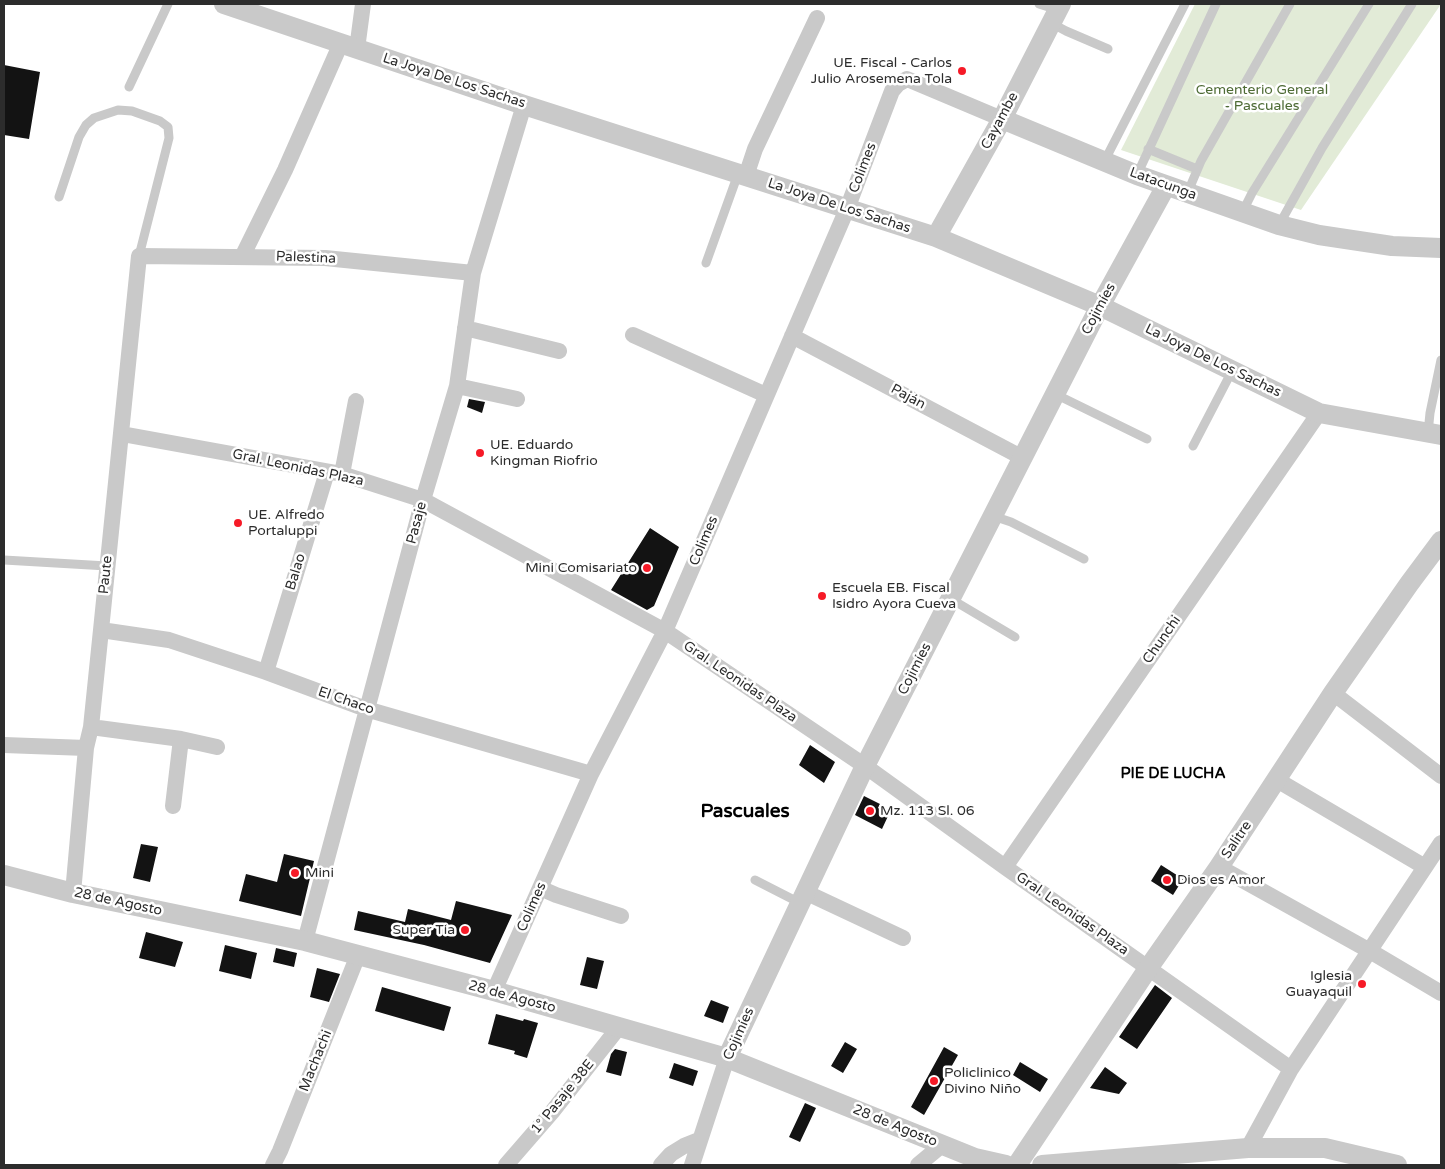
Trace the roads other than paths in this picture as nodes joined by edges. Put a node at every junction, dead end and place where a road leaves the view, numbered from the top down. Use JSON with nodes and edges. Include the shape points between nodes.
{"nodes":[{"id":1,"x":168,"y":4,"type":"edge"},
{"id":2,"x":224,"y":4,"type":"edge"},
{"id":3,"x":363,"y":4,"type":"edge"},
{"id":4,"x":1039,"y":4,"type":"edge"},
{"id":5,"x":1185,"y":4,"type":"edge"},
{"id":6,"x":1216,"y":4,"type":"edge"},
{"id":7,"x":1290,"y":4,"type":"edge"},
{"id":8,"x":1369,"y":4,"type":"edge"},
{"id":9,"x":1412,"y":4,"type":"edge"},
{"id":10,"x":1057,"y":12,"type":"edge"},
{"id":11,"x":816,"y":18,"type":"dead end"},
{"id":12,"x":349,"y":46,"type":"junction"},
{"id":13,"x":1108,"y":49,"type":"dead end"},
{"id":14,"x":898,"y":84,"type":"joint"},
{"id":15,"x":129,"y":86,"type":"dead end"},
{"id":16,"x":524,"y":104,"type":"junction"},
{"id":17,"x":1002,"y":119,"type":"junction"},
{"id":18,"x":1148,"y":149,"type":"junction"},
{"id":19,"x":1104,"y":162,"type":"junction"},
{"id":20,"x":1197,"y":169,"type":"junction"},
{"id":21,"x":742,"y":175,"type":"junction"},
{"id":22,"x":1137,"y":175,"type":"junction"},
{"id":23,"x":1166,"y":186,"type":"junction"},
{"id":24,"x":1187,"y":194,"type":"junction"},
{"id":25,"x":59,"y":197,"type":"dead end"},
{"id":26,"x":847,"y":209,"type":"junction"},
{"id":27,"x":1242,"y":213,"type":"junction"},
{"id":28,"x":1279,"y":225,"type":"junction"},
{"id":29,"x":936,"y":237,"type":"junction"},
{"id":30,"x":1441,"y":248,"type":"edge"},
{"id":31,"x":139,"y":256,"type":"junction"},
{"id":32,"x":242,"y":257,"type":"junction"},
{"id":33,"x":706,"y":263,"type":"dead end"},
{"id":34,"x":473,"y":273,"type":"junction"},
{"id":35,"x":1100,"y":306,"type":"junction"},
{"id":36,"x":465,"y":328,"type":"junction"},
{"id":37,"x":633,"y":335,"type":"dead end"},
{"id":38,"x":792,"y":336,"type":"junction"},
{"id":39,"x":559,"y":351,"type":"dead end"},
{"id":40,"x":1441,"y":360,"type":"edge"},
{"id":41,"x":1232,"y":371,"type":"junction"},
{"id":42,"x":457,"y":386,"type":"junction"},
{"id":43,"x":1055,"y":394,"type":"junction"},
{"id":44,"x":766,"y":395,"type":"junction"},
{"id":45,"x":517,"y":399,"type":"dead end"},
{"id":46,"x":356,"y":401,"type":"dead end"},
{"id":47,"x":1319,"y":413,"type":"junction"},
{"id":48,"x":122,"y":434,"type":"junction"},
{"id":49,"x":1435,"y":434,"type":"edge"},
{"id":50,"x":1147,"y":439,"type":"dead end"},
{"id":51,"x":1193,"y":446,"type":"dead end"},
{"id":52,"x":1023,"y":458,"type":"junction"},
{"id":53,"x":334,"y":473,"type":"junction"},
{"id":54,"x":423,"y":500,"type":"junction"},
{"id":55,"x":993,"y":516,"type":"junction"},
{"id":56,"x":1441,"y":541,"type":"edge"},
{"id":57,"x":1084,"y":559,"type":"dead end"},
{"id":58,"x":4,"y":560,"type":"edge"},
{"id":59,"x":107,"y":566,"type":"junction"},
{"id":60,"x":951,"y":599,"type":"junction"},
{"id":61,"x":101,"y":630,"type":"junction"},
{"id":62,"x":665,"y":631,"type":"junction"},
{"id":63,"x":1015,"y":637,"type":"dead end"},
{"id":64,"x":266,"y":672,"type":"junction"},
{"id":65,"x":1333,"y":693,"type":"junction"},
{"id":66,"x":366,"y":709,"type":"junction"},
{"id":67,"x":90,"y":727,"type":"junction"},
{"id":68,"x":182,"y":739,"type":"junction"},
{"id":69,"x":4,"y":745,"type":"edge"},
{"id":70,"x":216,"y":746,"type":"dead end"},
{"id":71,"x":86,"y":748,"type":"junction"},
{"id":72,"x":865,"y":766,"type":"junction"},
{"id":73,"x":591,"y":774,"type":"junction"},
{"id":74,"x":1441,"y":776,"type":"edge"},
{"id":75,"x":1277,"y":780,"type":"junction"},
{"id":76,"x":172,"y":806,"type":"dead end"},
{"id":77,"x":1441,"y":843,"type":"edge"},
{"id":78,"x":1005,"y":867,"type":"junction"},
{"id":79,"x":1219,"y":867,"type":"junction"},
{"id":80,"x":1425,"y":867,"type":"junction"},
{"id":81,"x":4,"y":875,"type":"edge"},
{"id":82,"x":755,"y":880,"type":"dead end"},
{"id":83,"x":540,"y":888,"type":"junction"},
{"id":84,"x":73,"y":893,"type":"junction"},
{"id":85,"x":803,"y":898,"type":"junction"},
{"id":86,"x":621,"y":916,"type":"dead end"},
{"id":87,"x":903,"y":938,"type":"dead end"},
{"id":88,"x":305,"y":942,"type":"junction"},
{"id":89,"x":1370,"y":951,"type":"junction"},
{"id":90,"x":358,"y":955,"type":"junction"},
{"id":91,"x":1149,"y":967,"type":"junction"},
{"id":92,"x":494,"y":992,"type":"junction"},
{"id":93,"x":1441,"y":993,"type":"edge"},
{"id":94,"x":619,"y":1027,"type":"junction"},
{"id":95,"x":727,"y":1058,"type":"junction"},
{"id":96,"x":1291,"y":1069,"type":"junction"},
{"id":97,"x":699,"y":1140,"type":"junction"},
{"id":98,"x":942,"y":1145,"type":"junction"},
{"id":99,"x":1248,"y":1148,"type":"junction"},
{"id":100,"x":1137,"y":1162,"type":"edge"},
{"id":101,"x":273,"y":1165,"type":"edge"},
{"id":102,"x":506,"y":1165,"type":"edge"},
{"id":103,"x":661,"y":1165,"type":"edge"},
{"id":104,"x":692,"y":1165,"type":"edge"},
{"id":105,"x":918,"y":1165,"type":"edge"},
{"id":106,"x":1006,"y":1165,"type":"edge"},
{"id":107,"x":1017,"y":1165,"type":"edge"},
{"id":108,"x":1042,"y":1165,"type":"edge"},
{"id":109,"x":1397,"y":1165,"type":"edge"}],
"edges":[{"from":1,"to":15,"type":"lane"},
{"from":2,"to":12,"type":"street","name":"La Joya De Los Sachas"},
{"from":3,"to":12,"type":"street"},
{"from":4,"to":10,"type":"lane"},
{"from":5,"to":19,"type":"lane"},
{"from":6,"to":18,"type":"lane"},
{"from":7,"to":20,"type":"lane"},
{"from":8,"to":27,"type":"lane"},
{"from":9,"to":28,"type":"lane","via":[[1322,148]]},
{"from":10,"to":13,"type":"lane","via":[[1066,31]]},
{"from":10,"to":17,"type":"street","name":"Cayambe"},
{"from":11,"to":21,"type":"street"},
{"from":12,"to":16,"type":"street","name":"La Joya De Los Sachas"},
{"from":12,"to":32,"type":"street"},
{"from":14,"to":17,"type":"street","name":"Latacunga","via":[[907,79]]},
{"from":14,"to":26,"type":"street","name":"Colimes","via":[[892,91]]},
{"from":16,"to":21,"type":"street","name":"La Joya De Los Sachas"},
{"from":16,"to":34,"type":"street","name":"Pasaje"},
{"from":17,"to":19,"type":"street","name":"Latacunga"},
{"from":17,"to":29,"type":"street","name":"Cayambe"},
{"from":18,"to":20,"type":"lane"},
{"from":18,"to":22,"type":"lane"},
{"from":19,"to":22,"type":"street","name":"Latacunga"},
{"from":20,"to":24,"type":"lane"},
{"from":21,"to":26,"type":"street","name":"La Joya De Los Sachas"},
{"from":21,"to":33,"type":"lane"},
{"from":22,"to":23,"type":"street","name":"Latacunga"},
{"from":23,"to":24,"type":"street","name":"Latacunga"},
{"from":23,"to":35,"type":"street","name":"Cojimíes"},
{"from":24,"to":27,"type":"street","name":"Latacunga"},
{"from":25,"to":31,"type":"lane","via":[[79,137],[86,124],[94,118],[118,110],[132,111],[168,127],[169,138]]},
{"from":26,"to":29,"type":"street","name":"La Joya De Los Sachas"},
{"from":26,"to":38,"type":"street","name":"Colimes"},
{"from":27,"to":28,"type":"street","name":"Latacunga"},
{"from":28,"to":30,"type":"street","name":"Latacunga","via":[[1319,235],[1392,246]]},
{"from":29,"to":35,"type":"street","name":"La Joya De Los Sachas"},
{"from":31,"to":32,"type":"street","name":"Palestina"},
{"from":31,"to":48,"type":"street","name":"Paute"},
{"from":32,"to":34,"type":"street","name":"Palestina","via":[[324,258]]},
{"from":34,"to":36,"type":"street","name":"Pasaje"},
{"from":35,"to":41,"type":"street","name":"La Joya De Los Sachas"},
{"from":35,"to":43,"type":"street","name":"Cojimíes"},
{"from":36,"to":39,"type":"street"},
{"from":36,"to":42,"type":"street","name":"Pasaje"},
{"from":37,"to":44,"type":"street"},
{"from":38,"to":44,"type":"street","name":"Colimes"},
{"from":38,"to":52,"type":"street","name":"Paján"},
{"from":40,"to":49,"type":"lane","via":[[1430,413]]},
{"from":41,"to":47,"type":"street","name":"La Joya De Los Sachas"},
{"from":41,"to":51,"type":"lane"},
{"from":42,"to":45,"type":"street"},
{"from":42,"to":54,"type":"street","name":"Pasaje"},
{"from":43,"to":50,"type":"lane"},
{"from":43,"to":52,"type":"street","name":"Cojimíes"},
{"from":44,"to":62,"type":"street","name":"Colimes"},
{"from":46,"to":53,"type":"street","name":"Balao"},
{"from":47,"to":49,"type":"street","name":"La Joya De Los Sachas"},
{"from":47,"to":78,"type":"street","name":"Chunchi"},
{"from":48,"to":53,"type":"street","name":"Gral. Leonidas Plaza"},
{"from":48,"to":59,"type":"street","name":"Paute"},
{"from":52,"to":55,"type":"street","name":"Cojimíes"},
{"from":53,"to":54,"type":"street","name":"Gral. Leonidas Plaza"},
{"from":53,"to":64,"type":"street","name":"Balao"},
{"from":54,"to":62,"type":"street","name":"Gral. Leonidas Plaza"},
{"from":54,"to":66,"type":"street","name":"Pasaje"},
{"from":55,"to":57,"type":"lane","via":[[1012,522]]},
{"from":55,"to":60,"type":"street","name":"Cojimíes"},
{"from":56,"to":65,"type":"street","name":"Salitre"},
{"from":58,"to":59,"type":"lane"},
{"from":59,"to":61,"type":"street","name":"Paute"},
{"from":60,"to":63,"type":"lane"},
{"from":60,"to":72,"type":"street","name":"Cojimíes"},
{"from":61,"to":64,"type":"street","name":"El Chaco","via":[[169,640]]},
{"from":61,"to":67,"type":"street","name":"Paute"},
{"from":62,"to":72,"type":"street","name":"Gral. Leonidas Plaza"},
{"from":62,"to":73,"type":"street","name":"Colimes"},
{"from":64,"to":66,"type":"street","name":"El Chaco"},
{"from":65,"to":74,"type":"street"},
{"from":65,"to":75,"type":"street","name":"Salitre"},
{"from":66,"to":73,"type":"street","name":"El Chaco"},
{"from":66,"to":88,"type":"street","name":"Pasaje"},
{"from":67,"to":68,"type":"street"},
{"from":67,"to":71,"type":"street","name":"Paute"},
{"from":68,"to":70,"type":"street"},
{"from":68,"to":76,"type":"street"},
{"from":69,"to":71,"type":"street"},
{"from":71,"to":84,"type":"street","name":"Paute"},
{"from":72,"to":78,"type":"street","name":"Gral. Leonidas Plaza"},
{"from":72,"to":85,"type":"street","name":"Cojimíes"},
{"from":73,"to":83,"type":"street","name":"Colimes"},
{"from":75,"to":79,"type":"street","name":"Salitre"},
{"from":75,"to":80,"type":"street"},
{"from":77,"to":80,"type":"street"},
{"from":78,"to":91,"type":"street","name":"Gral. Leonidas Plaza"},
{"from":79,"to":89,"type":"street"},
{"from":79,"to":91,"type":"street","name":"Salitre"},
{"from":80,"to":89,"type":"street"},
{"from":81,"to":84,"type":"street","name":"28 de Agosto"},
{"from":82,"to":85,"type":"lane"},
{"from":83,"to":86,"type":"street"},
{"from":83,"to":92,"type":"street","name":"Colimes"},
{"from":84,"to":88,"type":"street","name":"28 de Agosto"},
{"from":85,"to":87,"type":"street"},
{"from":85,"to":95,"type":"street","name":"Cojimíes"},
{"from":88,"to":90,"type":"street","name":"28 de Agosto"},
{"from":89,"to":93,"type":"street"},
{"from":89,"to":96,"type":"street"},
{"from":90,"to":92,"type":"street","name":"28 de Agosto"},
{"from":90,"to":101,"type":"street","name":"Machachi"},
{"from":91,"to":96,"type":"street","name":"Gral. Leonidas Plaza"},
{"from":91,"to":107,"type":"street","name":"Salitre"},
{"from":92,"to":94,"type":"street","name":"28 de Agosto"},
{"from":94,"to":95,"type":"street","name":"28 de Agosto"},
{"from":94,"to":102,"type":"street","name":"1° Pasaje 38E"},
{"from":95,"to":97,"type":"street","name":"Cojimíes"},
{"from":95,"to":98,"type":"street","name":"28 de Agosto"},
{"from":96,"to":99,"type":"street"},
{"from":97,"to":103,"type":"street","via":[[671,1154]]},
{"from":97,"to":104,"type":"street","name":"Cojimíes"},
{"from":98,"to":105,"type":"street"},
{"from":98,"to":106,"type":"street","name":"28 de Agosto","via":[[975,1158]]},
{"from":99,"to":100,"type":"street"},
{"from":99,"to":109,"type":"street","via":[[1325,1148]]},
{"from":100,"to":108,"type":"street"}]}
